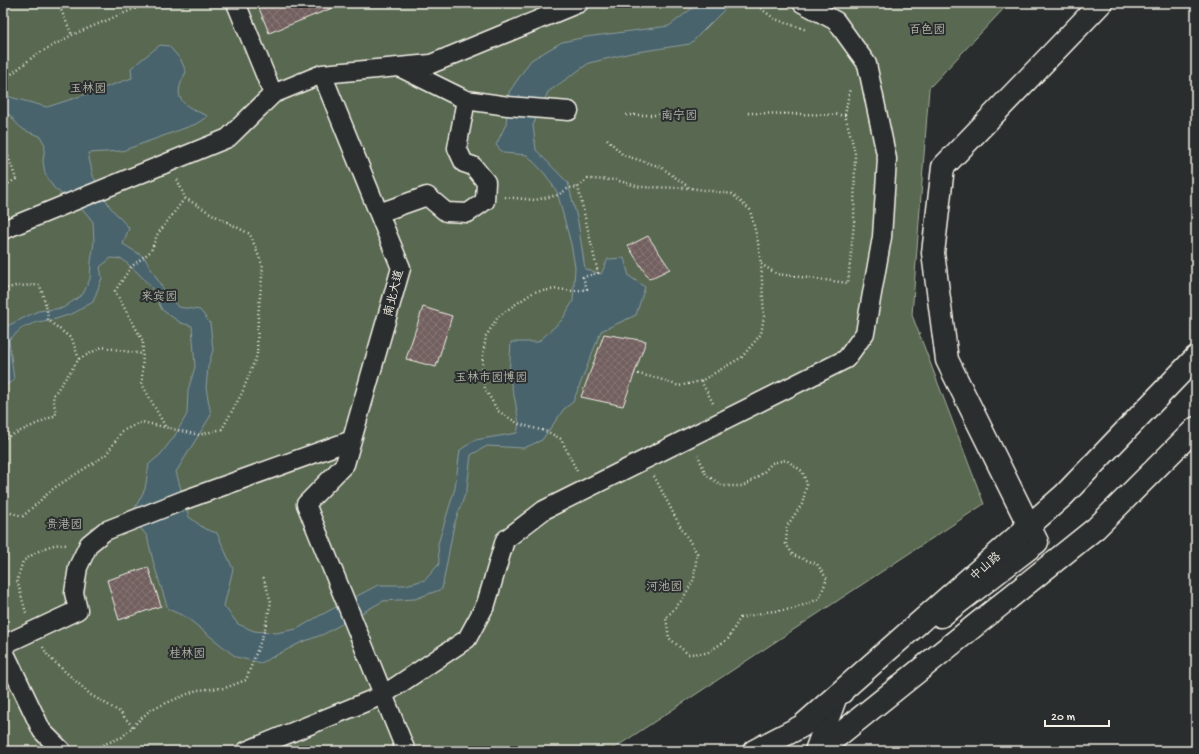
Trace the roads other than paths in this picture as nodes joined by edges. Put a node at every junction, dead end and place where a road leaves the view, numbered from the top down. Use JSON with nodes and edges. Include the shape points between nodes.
{"nodes":[{"id":1,"x":236,"y":3,"type":"edge"},
{"id":2,"x":579,"y":3,"type":"edge"},
{"id":3,"x":802,"y":3,"type":"edge"},
{"id":4,"x":1101,"y":3,"type":"edge"},
{"id":5,"x":399,"y":67,"type":"junction"},
{"id":6,"x":322,"y":74,"type":"junction"},
{"id":7,"x":273,"y":94,"type":"junction"},
{"id":8,"x":466,"y":100,"type":"junction"},
{"id":9,"x":569,"y":111,"type":"dead end"},
{"id":10,"x":379,"y":213,"type":"junction"},
{"id":11,"x":3,"y":230,"type":"edge"},
{"id":12,"x":1196,"y":357,"type":"edge"},
{"id":13,"x":1196,"y":428,"type":"edge"},
{"id":14,"x":352,"y":440,"type":"junction"},
{"id":15,"x":1029,"y":526,"type":"junction"},
{"id":16,"x":3,"y":645,"type":"edge"},
{"id":17,"x":3,"y":649,"type":"edge"},
{"id":18,"x":383,"y":695,"type":"junction"},
{"id":19,"x":836,"y":696,"type":"junction"},
{"id":20,"x":62,"y":751,"type":"edge"},
{"id":21,"x":246,"y":751,"type":"edge"},
{"id":22,"x":406,"y":751,"type":"edge"},
{"id":23,"x":754,"y":751,"type":"edge"},
{"id":24,"x":817,"y":751,"type":"edge"}],
"edges":[{"from":1,"to":7,"type":"street"},
{"from":2,"to":5,"type":"street","via":[[431,64]]},
{"from":3,"to":18,"type":"street","via":[[836,21],[867,64],[887,159],[882,237],[865,333],[846,359],[544,510],[505,540],[486,604],[467,639]]},
{"from":4,"to":15,"type":"main road","via":[[943,167],[933,253],[947,360]]},
{"from":5,"to":6,"type":"street"},
{"from":5,"to":8,"type":"street"},
{"from":6,"to":7,"type":"street"},
{"from":6,"to":10,"type":"street","name":"南北大道"},
{"from":7,"to":11,"type":"street","via":[[228,138]]},
{"from":8,"to":9,"type":"street"},
{"from":8,"to":10,"type":"street","via":[[457,148],[464,163],[473,166],[486,182],[485,201],[468,213],[446,212],[427,196]]},
{"from":10,"to":14,"type":"street","name":"南北大道","via":[[401,268]]},
{"from":12,"to":15,"type":"main road","name":"中山路","via":[[1064,495]]},
{"from":13,"to":24,"type":"main road","via":[[1096,528]]},
{"from":14,"to":16,"type":"street","via":[[105,531],[90,544],[78,567],[74,593],[78,610]]},
{"from":14,"to":18,"type":"street","name":"南北大道","via":[[345,464],[306,504]]},
{"from":15,"to":19,"type":"main road","name":"中山路"},
{"from":17,"to":20,"type":"street","via":[[42,731]]},
{"from":18,"to":21,"type":"street"},
{"from":18,"to":22,"type":"street"},
{"from":19,"to":23,"type":"main road","name":"中山路","via":[[802,726]]},
{"from":19,"to":24,"type":"main road"}]}
